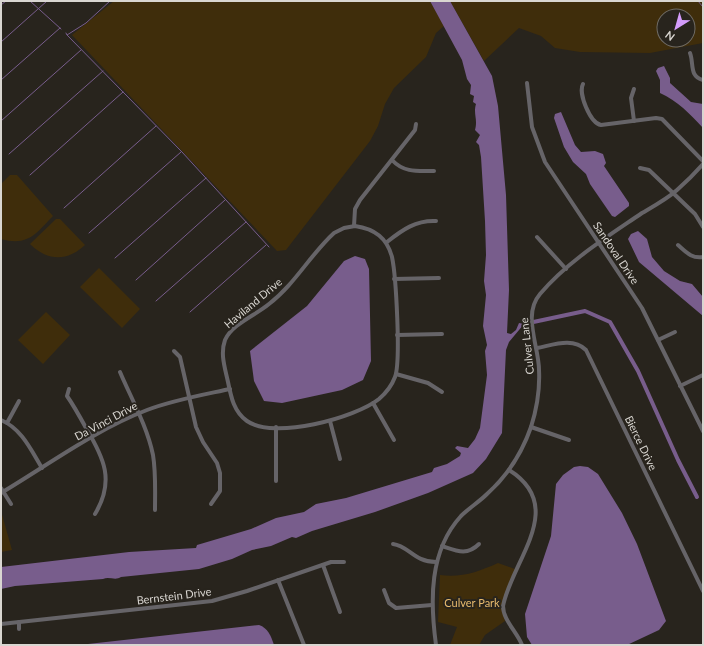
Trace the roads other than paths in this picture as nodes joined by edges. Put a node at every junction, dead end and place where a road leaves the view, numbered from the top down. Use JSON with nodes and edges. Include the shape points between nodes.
{"nodes":[{"id":1,"x":690,"y":53,"type":"dead end"},
{"id":2,"x":703,"y":80,"type":"edge"},
{"id":3,"x":527,"y":83,"type":"dead end"},
{"id":4,"x":583,"y":84,"type":"dead end"},
{"id":5,"x":634,"y":89,"type":"dead end"},
{"id":6,"x":634,"y":121,"type":"junction"},
{"id":7,"x":416,"y":124,"type":"dead end"},
{"id":8,"x":392,"y":160,"type":"junction"},
{"id":9,"x":703,"y":161,"type":"edge"},
{"id":10,"x":703,"y":164,"type":"edge"},
{"id":11,"x":640,"y":168,"type":"dead end"},
{"id":12,"x":434,"y":171,"type":"dead end"},
{"id":13,"x":673,"y":193,"type":"junction"},
{"id":14,"x":436,"y":221,"type":"dead end"},
{"id":15,"x":354,"y":226,"type":"junction"},
{"id":16,"x":703,"y":227,"type":"edge"},
{"id":17,"x":537,"y":237,"type":"dead end"},
{"id":18,"x":386,"y":242,"type":"junction"},
{"id":19,"x":598,"y":243,"type":"junction"},
{"id":20,"x":678,"y":246,"type":"dead end"},
{"id":21,"x":703,"y":257,"type":"edge"},
{"id":22,"x":566,"y":269,"type":"junction"},
{"id":23,"x":439,"y":278,"type":"dead end"},
{"id":24,"x":394,"y":279,"type":"junction"},
{"id":25,"x":675,"y":332,"type":"dead end"},
{"id":26,"x":442,"y":334,"type":"dead end"},
{"id":27,"x":397,"y":335,"type":"junction"},
{"id":28,"x":658,"y":340,"type":"junction"},
{"id":29,"x":537,"y":348,"type":"junction"},
{"id":30,"x":174,"y":351,"type":"dead end"},
{"id":31,"x":120,"y":372,"type":"dead end"},
{"id":32,"x":396,"y":374,"type":"junction"},
{"id":33,"x":703,"y":375,"type":"edge"},
{"id":34,"x":680,"y":386,"type":"junction"},
{"id":35,"x":69,"y":389,"type":"dead end"},
{"id":36,"x":230,"y":389,"type":"junction"},
{"id":37,"x":442,"y":392,"type":"dead end"},
{"id":38,"x":189,"y":398,"type":"junction"},
{"id":39,"x":19,"y":400,"type":"dead end"},
{"id":40,"x":373,"y":403,"type":"junction"},
{"id":41,"x":138,"y":414,"type":"junction"},
{"id":42,"x":1,"y":420,"type":"edge"},
{"id":43,"x":330,"y":421,"type":"junction"},
{"id":44,"x":7,"y":423,"type":"junction"},
{"id":45,"x":276,"y":427,"type":"junction"},
{"id":46,"x":531,"y":427,"type":"junction"},
{"id":47,"x":703,"y":431,"type":"edge"},
{"id":48,"x":92,"y":438,"type":"junction"},
{"id":49,"x":394,"y":440,"type":"dead end"},
{"id":50,"x":569,"y":440,"type":"dead end"},
{"id":51,"x":340,"y":459,"type":"dead end"},
{"id":52,"x":42,"y":468,"type":"junction"},
{"id":53,"x":509,"y":470,"type":"junction"},
{"id":54,"x":276,"y":481,"type":"dead end"},
{"id":55,"x":2,"y":491,"type":"edge"},
{"id":56,"x":11,"y":504,"type":"dead end"},
{"id":57,"x":211,"y":504,"type":"dead end"},
{"id":58,"x":155,"y":510,"type":"dead end"},
{"id":59,"x":95,"y":514,"type":"dead end"},
{"id":60,"x":393,"y":544,"type":"dead end"},
{"id":61,"x":479,"y":544,"type":"dead end"},
{"id":62,"x":442,"y":546,"type":"junction"},
{"id":63,"x":344,"y":562,"type":"dead end"},
{"id":64,"x":436,"y":562,"type":"junction"},
{"id":65,"x":323,"y":565,"type":"junction"},
{"id":66,"x":278,"y":580,"type":"junction"},
{"id":67,"x":384,"y":590,"type":"dead end"},
{"id":68,"x":703,"y":591,"type":"edge"},
{"id":69,"x":432,"y":605,"type":"junction"},
{"id":70,"x":340,"y":612,"type":"dead end"},
{"id":71,"x":19,"y":622,"type":"junction"},
{"id":72,"x":1,"y":624,"type":"edge"},
{"id":73,"x":19,"y":629,"type":"dead end"},
{"id":74,"x":304,"y":645,"type":"edge"},
{"id":75,"x":436,"y":645,"type":"edge"},
{"id":76,"x":522,"y":645,"type":"edge"}],
"edges":[{"from":1,"to":2,"type":"street","via":[[694,73]]},
{"from":3,"to":19,"type":"street","name":"Sandoval Drive","via":[[530,117],[540,152]]},
{"from":4,"to":6,"type":"street","via":[[581,92],[591,118],[596,123],[601,125]]},
{"from":5,"to":6,"type":"street","via":[[631,98]]},
{"from":6,"to":9,"type":"street","via":[[662,119]]},
{"from":7,"to":8,"type":"street","via":[[415,130]]},
{"from":8,"to":12,"type":"street","via":[[408,170]]},
{"from":8,"to":15,"type":"street","via":[[356,205]]},
{"from":10,"to":13,"type":"street","name":"Culver Lane"},
{"from":11,"to":13,"type":"street","via":[[649,170]]},
{"from":13,"to":16,"type":"street","via":[[695,214]]},
{"from":13,"to":19,"type":"street","name":"Culver Lane"},
{"from":14,"to":18,"type":"street","via":[[413,224]]},
{"from":15,"to":18,"type":"street","via":[[376,232]]},
{"from":15,"to":36,"type":"street","name":"Haviland Drive","via":[[334,233],[282,293],[230,333],[225,341],[223,353]]},
{"from":17,"to":22,"type":"street"},
{"from":18,"to":24,"type":"street","name":"Haviland Drive","via":[[392,257]]},
{"from":19,"to":22,"type":"street","name":"Culver Lane"},
{"from":19,"to":28,"type":"street","name":"Sandoval Drive","via":[[634,295]]},
{"from":20,"to":21,"type":"street","via":[[695,257]]},
{"from":22,"to":29,"type":"street","name":"Culver Lane","via":[[540,294],[535,304],[532,325]]},
{"from":23,"to":24,"type":"street"},
{"from":24,"to":27,"type":"street","name":"Haviland Drive"},
{"from":25,"to":28,"type":"street"},
{"from":26,"to":27,"type":"street"},
{"from":27,"to":32,"type":"street","name":"Haviland Drive"},
{"from":28,"to":34,"type":"street","name":"Sandoval Drive"},
{"from":29,"to":46,"type":"street","name":"Culver Lane","via":[[539,390]]},
{"from":29,"to":68,"type":"street","name":"Bierce Drive","via":[[569,342],[578,344],[586,350]]},
{"from":30,"to":38,"type":"street","via":[[180,357]]},
{"from":31,"to":41,"type":"street"},
{"from":32,"to":37,"type":"street","via":[[428,383]]},
{"from":32,"to":40,"type":"street","name":"Haviland Drive","via":[[389,389]]},
{"from":33,"to":34,"type":"street"},
{"from":34,"to":47,"type":"street","name":"Sandoval Drive"},
{"from":35,"to":48,"type":"street","via":[[67,396]]},
{"from":36,"to":38,"type":"street","name":"Da Vinci Drive"},
{"from":36,"to":45,"type":"street","name":"Haviland Drive","via":[[233,404],[244,419],[258,426]]},
{"from":38,"to":41,"type":"street","name":"Da Vinci Drive"},
{"from":38,"to":57,"type":"street","via":[[199,434],[217,463],[220,473],[220,491]]},
{"from":39,"to":44,"type":"street"},
{"from":40,"to":43,"type":"street","name":"Haviland Drive"},
{"from":40,"to":49,"type":"street"},
{"from":41,"to":48,"type":"street","name":"Da Vinci Drive"},
{"from":41,"to":58,"type":"street","via":[[152,453]]},
{"from":42,"to":44,"type":"street"},
{"from":43,"to":45,"type":"street","name":"Haviland Drive","via":[[295,427]]},
{"from":43,"to":51,"type":"street"},
{"from":44,"to":52,"type":"street","via":[[22,436]]},
{"from":45,"to":54,"type":"street"},
{"from":46,"to":50,"type":"street"},
{"from":46,"to":53,"type":"street","name":"Culver Lane","via":[[521,451]]},
{"from":48,"to":52,"type":"street","name":"Da Vinci Drive"},
{"from":48,"to":59,"type":"street","via":[[100,451],[105,470],[104,494]]},
{"from":52,"to":55,"type":"street","name":"Da Vinci Drive"},
{"from":53,"to":62,"type":"street","name":"Culver Lane","via":[[462,516],[450,530]]},
{"from":53,"to":76,"type":"street","via":[[527,486],[536,512],[534,530],[503,606],[506,617]]},
{"from":55,"to":56,"type":"street"},
{"from":60,"to":64,"type":"street","via":[[418,559]]},
{"from":61,"to":62,"type":"street","via":[[468,552],[461,553]]},
{"from":62,"to":64,"type":"street","name":"Culver Lane"},
{"from":63,"to":65,"type":"street","name":"Bernstein Drive"},
{"from":64,"to":69,"type":"street","name":"Culver Lane"},
{"from":65,"to":66,"type":"street","name":"Bernstein Drive"},
{"from":65,"to":70,"type":"street"},
{"from":66,"to":71,"type":"street","name":"Bernstein Drive","via":[[212,601]]},
{"from":66,"to":74,"type":"street"},
{"from":67,"to":69,"type":"street","via":[[389,603],[396,608]]},
{"from":69,"to":75,"type":"street","name":"Culver Lane"},
{"from":71,"to":72,"type":"street","name":"Bernstein Drive"},
{"from":71,"to":73,"type":"street"}]}
